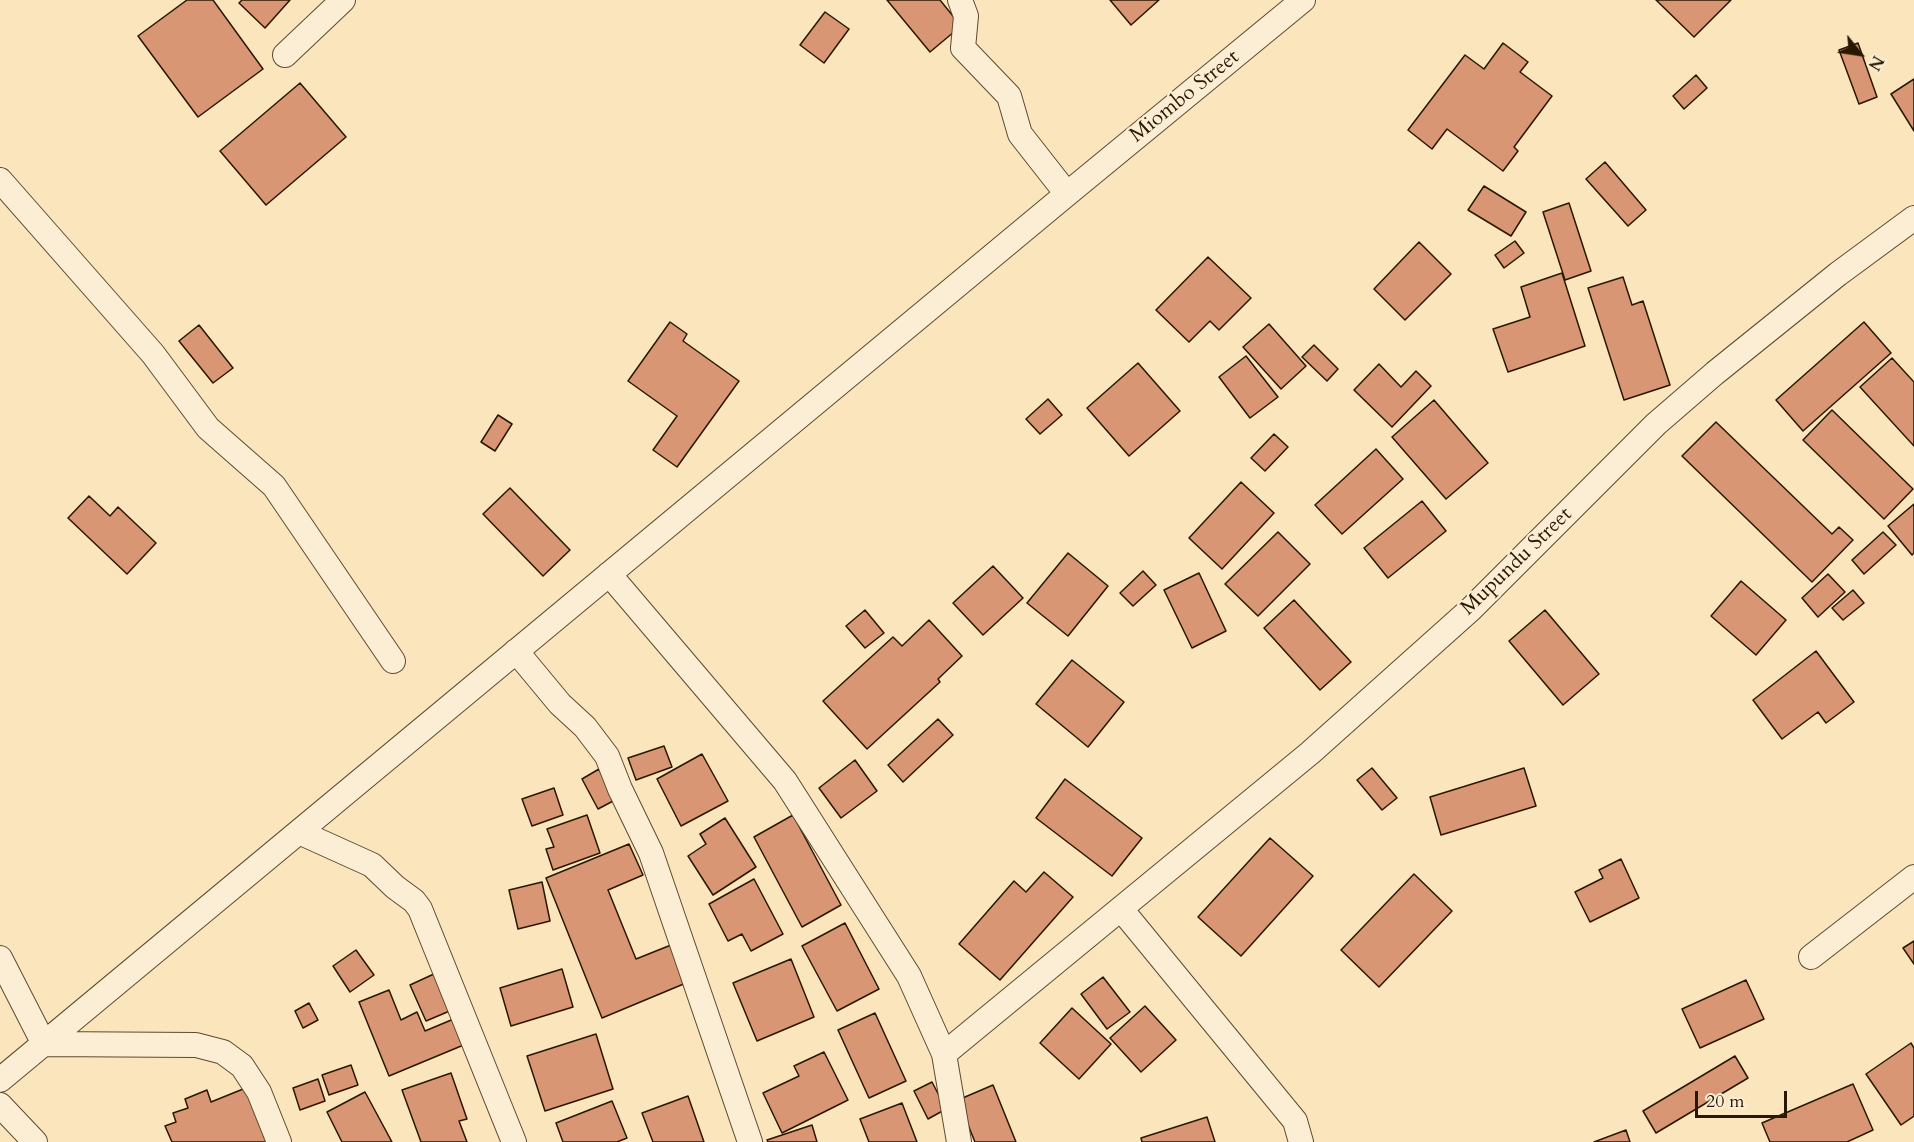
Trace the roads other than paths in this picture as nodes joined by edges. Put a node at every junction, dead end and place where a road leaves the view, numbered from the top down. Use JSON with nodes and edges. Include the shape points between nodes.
{"nodes":[{"id":1,"x":342,"y":0,"type":"edge"},
{"id":2,"x":960,"y":0,"type":"edge"},
{"id":3,"x":1303,"y":0,"type":"edge"},
{"id":4,"x":285,"y":55,"type":"dead end"},
{"id":5,"x":0,"y":180,"type":"edge"},
{"id":6,"x":1067,"y":194,"type":"junction"},
{"id":7,"x":1914,"y":218,"type":"edge"},
{"id":8,"x":609,"y":574,"type":"junction"},
{"id":9,"x":516,"y":651,"type":"junction"},
{"id":10,"x":393,"y":661,"type":"dead end"},
{"id":11,"x":298,"y":832,"type":"junction"},
{"id":12,"x":1914,"y":877,"type":"edge"},
{"id":13,"x":1121,"y":909,"type":"junction"},
{"id":14,"x":1811,"y":957,"type":"dead end"},
{"id":15,"x":0,"y":958,"type":"edge"},
{"id":16,"x":44,"y":1044,"type":"junction"},
{"id":17,"x":944,"y":1054,"type":"junction"},
{"id":18,"x":0,"y":1080,"type":"edge"},
{"id":19,"x":0,"y":1105,"type":"edge"},
{"id":20,"x":35,"y":1142,"type":"edge"},
{"id":21,"x":279,"y":1142,"type":"edge"},
{"id":22,"x":514,"y":1142,"type":"edge"},
{"id":23,"x":750,"y":1142,"type":"edge"},
{"id":24,"x":960,"y":1142,"type":"edge"},
{"id":25,"x":1300,"y":1142,"type":"edge"}],
"edges":[{"from":1,"to":4,"type":"street"},
{"from":2,"to":6,"type":"street","via":[[966,16],[963,48],[1009,96],[1020,134]]},
{"from":3,"to":6,"type":"street","name":"Miombo Street"},
{"from":5,"to":10,"type":"street","via":[[153,354],[208,428],[274,486]]},
{"from":6,"to":8,"type":"street","name":"Miombo Street"},
{"from":7,"to":13,"type":"street","name":"Mupundu Street","via":[[1698,387],[1471,609],[1310,753]]},
{"from":8,"to":9,"type":"street","name":"Miombo Street"},
{"from":8,"to":17,"type":"street","via":[[785,781],[909,976]]},
{"from":9,"to":11,"type":"street","name":"Miombo Street"},
{"from":9,"to":23,"type":"street","via":[[607,756],[651,854]]},
{"from":11,"to":16,"type":"street","name":"Miombo Street"},
{"from":11,"to":22,"type":"street","via":[[372,865],[420,909]]},
{"from":12,"to":14,"type":"street"},
{"from":13,"to":17,"type":"street","name":"Mupundu Street"},
{"from":13,"to":25,"type":"street","via":[[1295,1121]]},
{"from":15,"to":16,"type":"street"},
{"from":16,"to":18,"type":"street","name":"Miombo Street"},
{"from":16,"to":21,"type":"street","via":[[196,1045],[223,1052],[242,1066],[259,1092]]},
{"from":17,"to":24,"type":"street"},
{"from":19,"to":20,"type":"street"}]}
